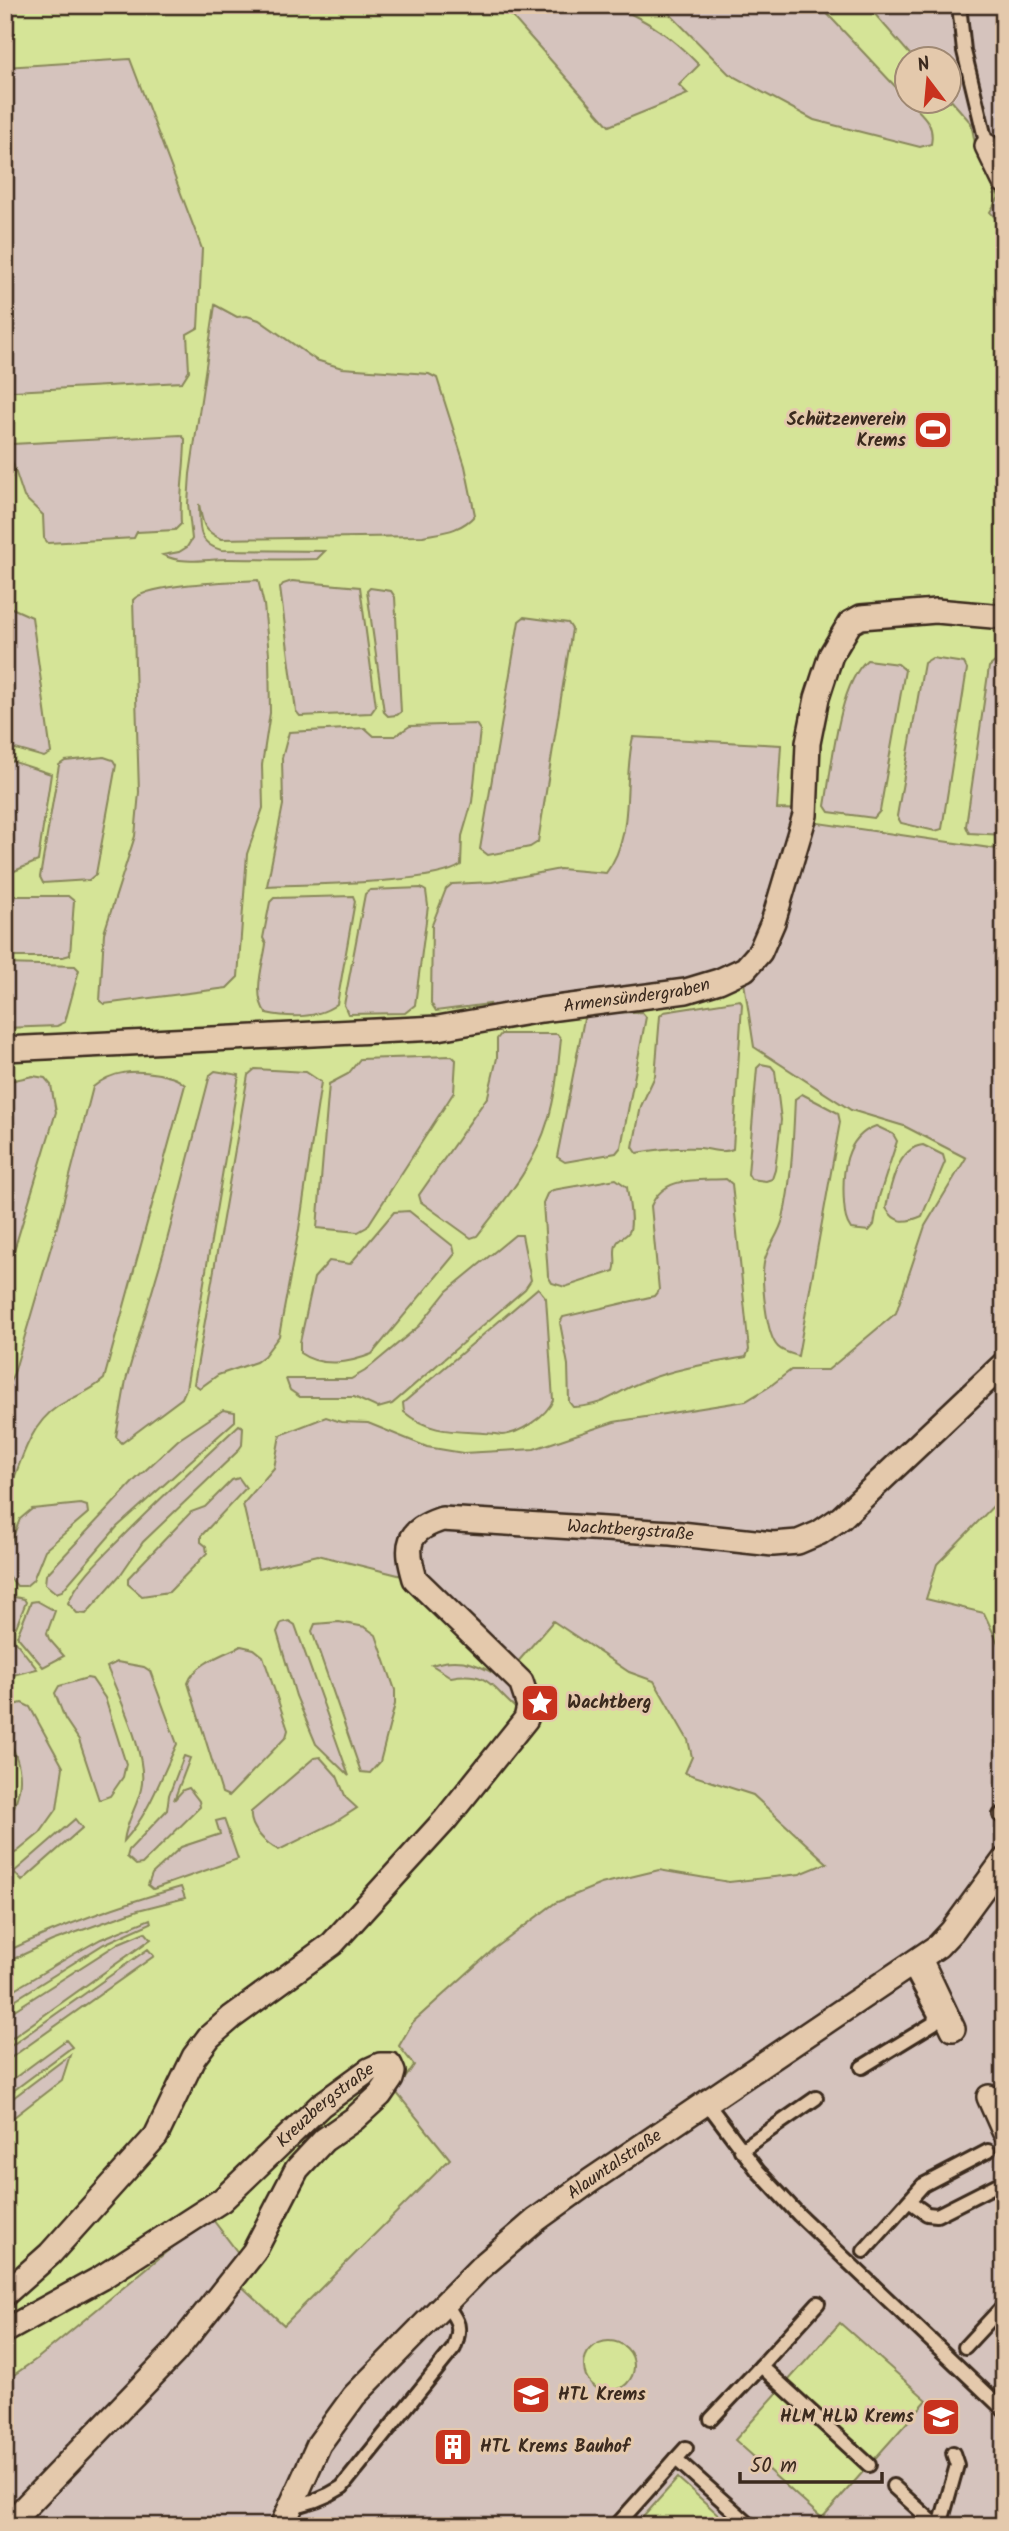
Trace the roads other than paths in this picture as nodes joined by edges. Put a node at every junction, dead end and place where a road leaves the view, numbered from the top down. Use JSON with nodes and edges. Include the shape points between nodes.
{"nodes":[{"id":1,"x":959,"y":5,"type":"edge"},
{"id":2,"x":986,"y":146,"type":"joint"},
{"id":3,"x":1004,"y":181,"type":"edge"},
{"id":4,"x":1004,"y":617,"type":"edge"},
{"id":5,"x":5,"y":1048,"type":"edge"},
{"id":6,"x":1004,"y":1364,"type":"edge"},
{"id":7,"x":1004,"y":1860,"type":"edge"},
{"id":8,"x":915,"y":1963,"type":"junction"},
{"id":9,"x":954,"y":2029,"type":"dead end"},
{"id":10,"x":862,"y":2067,"type":"dead end"},
{"id":11,"x":989,"y":2097,"type":"dead end"},
{"id":12,"x":816,"y":2098,"type":"dead end"},
{"id":13,"x":707,"y":2103,"type":"junction"},
{"id":14,"x":1004,"y":2131,"type":"edge"},
{"id":15,"x":741,"y":2150,"type":"junction"},
{"id":16,"x":988,"y":2151,"type":"dead end"},
{"id":17,"x":1004,"y":2181,"type":"edge"},
{"id":18,"x":909,"y":2201,"type":"junction"},
{"id":19,"x":864,"y":2251,"type":"dead end"},
{"id":20,"x":5,"y":2294,"type":"edge"},
{"id":21,"x":444,"y":2302,"type":"junction"},
{"id":22,"x":818,"y":2303,"type":"dead end"},
{"id":23,"x":1004,"y":2305,"type":"edge"},
{"id":24,"x":5,"y":2331,"type":"edge"},
{"id":25,"x":965,"y":2347,"type":"dead end"},
{"id":26,"x":761,"y":2365,"type":"junction"},
{"id":27,"x":1004,"y":2410,"type":"edge"},
{"id":28,"x":711,"y":2419,"type":"dead end"},
{"id":29,"x":686,"y":2448,"type":"dead end"},
{"id":30,"x":953,"y":2453,"type":"dead end"},
{"id":31,"x":676,"y":2459,"type":"junction"},
{"id":32,"x":869,"y":2465,"type":"dead end"},
{"id":33,"x":893,"y":2486,"type":"dead end"},
{"id":34,"x":286,"y":2516,"type":"edge"},
{"id":35,"x":7,"y":2526,"type":"edge"},
{"id":36,"x":616,"y":2526,"type":"edge"},
{"id":37,"x":751,"y":2526,"type":"edge"},
{"id":38,"x":939,"y":2526,"type":"edge"}],
"edges":[{"from":1,"to":2,"type":"lane","via":[[964,51]]},
{"from":2,"to":3,"type":"street"},
{"from":4,"to":5,"type":"street","name":"Armensündergraben","via":[[936,611],[861,617],[849,623],[831,655],[817,698],[808,743],[805,815],[774,922],[760,952],[745,969],[719,981],[660,996],[438,1028]]},
{"from":6,"to":20,"type":"street","name":"Wachtbergstraße","via":[[841,1517],[798,1542],[773,1544],[442,1518],[422,1525],[412,1539],[409,1557],[415,1579],[514,1674],[527,1693],[526,1719],[479,1779],[332,1944],[209,2037],[194,2057],[156,2136],[50,2254]]},
{"from":7,"to":8,"type":"street","name":"Alauntalstraße","via":[[952,1931]]},
{"from":8,"to":9,"type":"street"},
{"from":8,"to":10,"type":"lane","via":[[934,2023]]},
{"from":8,"to":13,"type":"street","name":"Alauntalstraße"},
{"from":11,"to":14,"type":"street"},
{"from":12,"to":15,"type":"lane"},
{"from":13,"to":15,"type":"lane"},
{"from":13,"to":21,"type":"street","name":"Alauntalstraße","via":[[536,2220]]},
{"from":15,"to":27,"type":"lane","via":[[799,2215]]},
{"from":16,"to":18,"type":"lane","via":[[923,2185]]},
{"from":17,"to":18,"type":"lane","via":[[937,2215],[927,2214]]},
{"from":18,"to":19,"type":"lane"},
{"from":21,"to":34,"type":"street","name":"Alauntalstraße","via":[[334,2420]]},
{"from":21,"to":34,"type":"lane","via":[[458,2322],[454,2348],[342,2487]]},
{"from":22,"to":26,"type":"lane"},
{"from":23,"to":25,"type":"lane"},
{"from":24,"to":35,"type":"street","name":"Kreuzbergstraße","via":[[101,2278],[222,2200],[321,2105],[369,2070],[390,2065],[391,2079],[380,2095],[324,2140],[297,2169],[254,2252],[174,2353]]},
{"from":26,"to":28,"type":"lane"},
{"from":26,"to":32,"type":"lane"},
{"from":29,"to":31,"type":"lane"},
{"from":30,"to":38,"type":"lane","via":[[957,2465]]},
{"from":31,"to":36,"type":"lane"},
{"from":31,"to":37,"type":"lane"},
{"from":33,"to":38,"type":"lane"}]}
